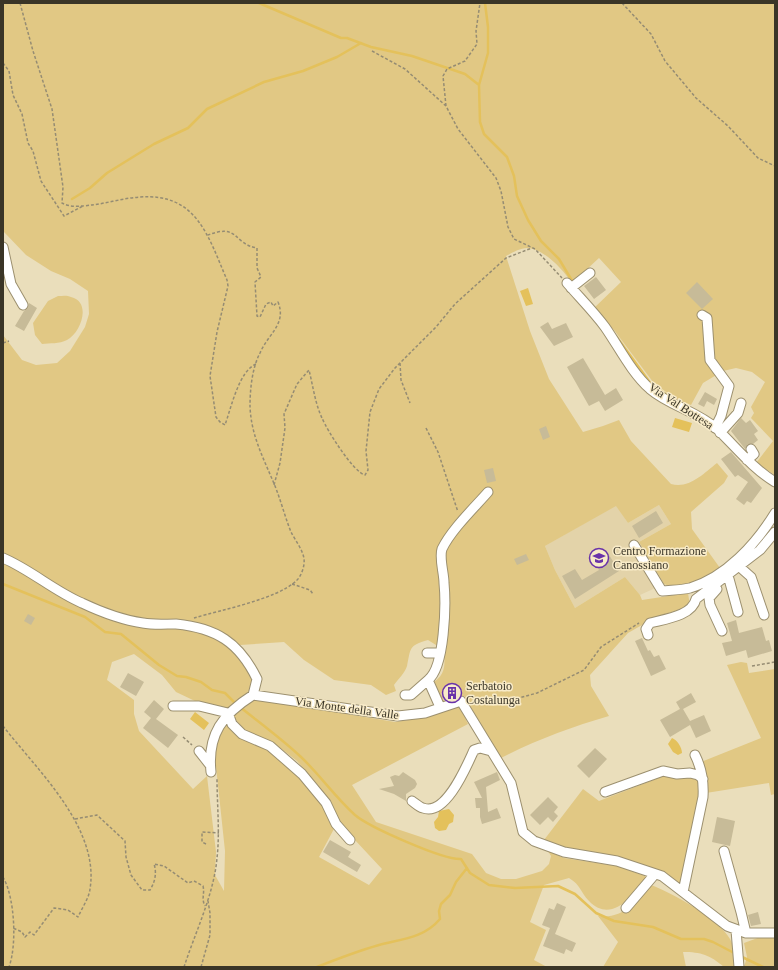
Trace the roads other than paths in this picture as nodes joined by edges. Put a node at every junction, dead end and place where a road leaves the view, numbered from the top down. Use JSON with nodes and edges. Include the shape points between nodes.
{"nodes":[{"id":1,"x":3,"y":247,"type":"edge"},
{"id":2,"x":590,"y":273,"type":"dead end"},
{"id":3,"x":23,"y":305,"type":"dead end"},
{"id":4,"x":702,"y":315,"type":"dead end"},
{"id":5,"x":741,"y":403,"type":"dead end"},
{"id":6,"x":718,"y":411,"type":"dead end"},
{"id":7,"x":715,"y":429,"type":"junction"},
{"id":8,"x":751,"y":449,"type":"dead end"},
{"id":9,"x":746,"y":460,"type":"junction"},
{"id":10,"x":775,"y":482,"type":"edge"},
{"id":11,"x":488,"y":492,"type":"dead end"},
{"id":12,"x":775,"y":513,"type":"edge"},
{"id":13,"x":775,"y":532,"type":"edge"},
{"id":14,"x":775,"y":544,"type":"edge"},
{"id":15,"x":634,"y":545,"type":"dead end"},
{"id":16,"x":3,"y":558,"type":"edge"},
{"id":17,"x":742,"y":569,"type":"junction"},
{"id":18,"x":730,"y":579,"type":"junction"},
{"id":19,"x":738,"y":612,"type":"dead end"},
{"id":20,"x":764,"y":615,"type":"dead end"},
{"id":21,"x":722,"y":631,"type":"dead end"},
{"id":22,"x":648,"y":635,"type":"dead end"},
{"id":23,"x":427,"y":653,"type":"dead end"},
{"id":24,"x":440,"y":653,"type":"junction"},
{"id":25,"x":428,"y":680,"type":"junction"},
{"id":26,"x":253,"y":695,"type":"junction"},
{"id":27,"x":405,"y":695,"type":"dead end"},
{"id":28,"x":173,"y":706,"type":"dead end"},
{"id":29,"x":440,"y":707,"type":"junction"},
{"id":30,"x":228,"y":713,"type":"junction"},
{"id":31,"x":199,"y":751,"type":"road end"},
{"id":32,"x":491,"y":751,"type":"junction"},
{"id":33,"x":695,"y":755,"type":"dead end"},
{"id":34,"x":703,"y":778,"type":"junction"},
{"id":35,"x":605,"y":792,"type":"dead end"},
{"id":36,"x":412,"y":801,"type":"dead end"},
{"id":37,"x":350,"y":840,"type":"dead end"},
{"id":38,"x":724,"y":851,"type":"dead end"},
{"id":39,"x":655,"y":874,"type":"junction"},
{"id":40,"x":682,"y":892,"type":"junction"},
{"id":41,"x":626,"y":908,"type":"dead end"},
{"id":42,"x":736,"y":930,"type":"junction"},
{"id":43,"x":746,"y":933,"type":"junction"},
{"id":44,"x":775,"y":933,"type":"edge"},
{"id":45,"x":739,"y":964,"type":"edge"}],
"edges":[{"from":1,"to":3,"type":"street","via":[[12,284]]},
{"from":2,"to":7,"type":"street","name":"Via Val Bottesa","via":[[572,284],[628,362],[649,388],[673,404],[698,415]]},
{"from":4,"to":7,"type":"street","via":[[707,318],[710,360],[729,386]]},
{"from":5,"to":7,"type":"street","via":[[738,413]]},
{"from":6,"to":7,"type":"street"},
{"from":7,"to":9,"type":"street","name":"Via Val Bottesa"},
{"from":8,"to":9,"type":"street","via":[[754,454]]},
{"from":9,"to":10,"type":"street","name":"Via Val Bottesa"},
{"from":11,"to":24,"type":"street","via":[[451,535],[442,550],[445,584]]},
{"from":12,"to":15,"type":"street","via":[[763,533],[736,560],[710,579],[689,588],[662,591]]},
{"from":13,"to":22,"type":"street","via":[[760,550],[696,599],[689,610],[650,623],[646,629]]},
{"from":14,"to":17,"type":"street"},
{"from":16,"to":26,"type":"street","via":[[22,567],[48,586],[111,615],[143,623],[178,625],[209,631],[228,640],[247,661],[257,679]]},
{"from":17,"to":18,"type":"street"},
{"from":17,"to":20,"type":"street","via":[[751,577]]},
{"from":18,"to":19,"type":"street"},
{"from":18,"to":21,"type":"street","via":[[708,598]]},
{"from":23,"to":24,"type":"street"},
{"from":24,"to":25,"type":"street","via":[[433,676]]},
{"from":25,"to":27,"type":"street","via":[[411,695]]},
{"from":25,"to":29,"type":"street"},
{"from":26,"to":29,"type":"street","name":"Via Monte della Valle","via":[[398,716],[425,713]]},
{"from":26,"to":30,"type":"street"},
{"from":28,"to":30,"type":"street","via":[[199,706]]},
{"from":29,"to":32,"type":"street","name":"Via Monte della Valle","via":[[459,699]]},
{"from":30,"to":31,"type":"street","via":[[215,733],[211,747],[213,770]]},
{"from":30,"to":37,"type":"street","via":[[232,724],[242,734],[270,746],[302,774],[326,803],[336,824]]},
{"from":32,"to":36,"type":"street","via":[[480,748],[474,750],[455,788],[443,803],[423,809]]},
{"from":32,"to":39,"type":"street","via":[[512,783],[523,832],[534,841],[564,852],[617,861]]},
{"from":33,"to":34,"type":"street"},
{"from":34,"to":35,"type":"street","via":[[690,773],[663,771]]},
{"from":34,"to":40,"type":"street","via":[[703,797]]},
{"from":38,"to":43,"type":"street"},
{"from":39,"to":40,"type":"street","via":[[662,876]]},
{"from":39,"to":41,"type":"street"},
{"from":40,"to":42,"type":"street"},
{"from":42,"to":43,"type":"street"},
{"from":42,"to":45,"type":"street"},
{"from":43,"to":44,"type":"street"}]}
